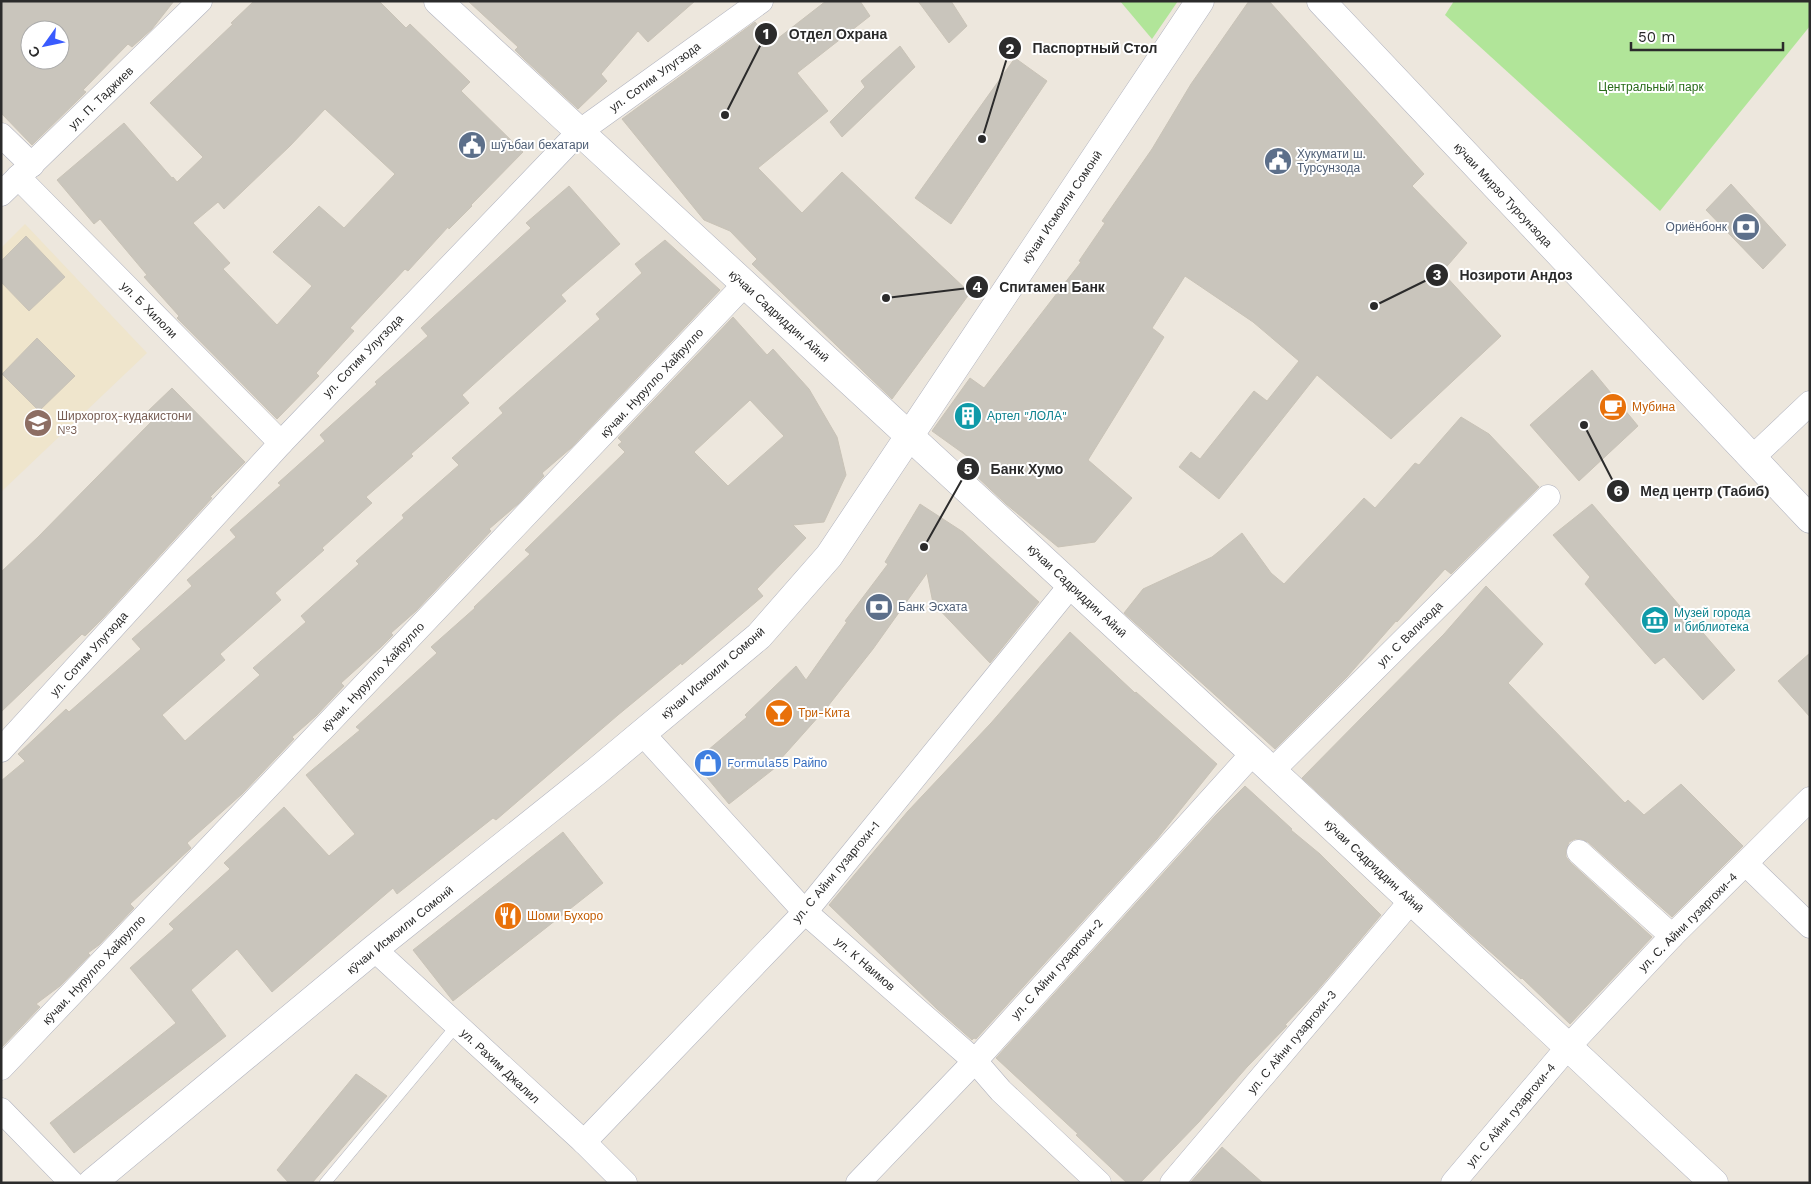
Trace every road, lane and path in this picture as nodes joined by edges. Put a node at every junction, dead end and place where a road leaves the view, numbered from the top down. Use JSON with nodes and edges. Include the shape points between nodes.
{"nodes":[{"id":1,"x":200,"y":1,"type":"edge"},
{"id":2,"x":438,"y":1,"type":"edge"},
{"id":3,"x":760,"y":1,"type":"edge"},
{"id":4,"x":1200,"y":1,"type":"edge"},
{"id":5,"x":1321,"y":1,"type":"edge"},
{"id":6,"x":579,"y":132,"type":"junction"},
{"id":7,"x":1,"y":135,"type":"edge"},
{"id":8,"x":25,"y":171,"type":"junction"},
{"id":9,"x":1,"y":194,"type":"edge"},
{"id":10,"x":744,"y":285,"type":"junction"},
{"id":11,"x":1810,"y":403,"type":"edge"},
{"id":12,"x":910,"y":435,"type":"junction"},
{"id":13,"x":281,"y":442,"type":"junction"},
{"id":14,"x":1752,"y":458,"type":"junction"},
{"id":15,"x":1548,"y":497,"type":"dead end"},
{"id":16,"x":1810,"y":519,"type":"edge"},
{"id":17,"x":1071,"y":585,"type":"junction"},
{"id":18,"x":642,"y":733,"type":"junction"},
{"id":19,"x":1,"y":750,"type":"edge"},
{"id":20,"x":1253,"y":753,"type":"junction"},
{"id":21,"x":1272,"y":771,"type":"junction"},
{"id":22,"x":1810,"y":799,"type":"edge"},
{"id":23,"x":1579,"y":852,"type":"dead end"},
{"id":24,"x":1746,"y":864,"type":"junction"},
{"id":25,"x":1411,"y":901,"type":"junction"},
{"id":26,"x":805,"y":912,"type":"junction"},
{"id":27,"x":1810,"y":926,"type":"edge"},
{"id":28,"x":1672,"y":936,"type":"junction"},
{"id":29,"x":374,"y":950,"type":"junction"},
{"id":30,"x":456,"y":1026,"type":"junction"},
{"id":31,"x":1568,"y":1047,"type":"junction"},
{"id":32,"x":975,"y":1061,"type":"junction"},
{"id":33,"x":1,"y":1068,"type":"edge"},
{"id":34,"x":1,"y":1110,"type":"edge"},
{"id":35,"x":584,"y":1142,"type":"junction"},
{"id":36,"x":613,"y":1179,"type":"edge"},
{"id":37,"x":72,"y":1183,"type":"edge"},
{"id":38,"x":92,"y":1183,"type":"edge"},
{"id":39,"x":325,"y":1183,"type":"edge"},
{"id":40,"x":858,"y":1183,"type":"edge"},
{"id":41,"x":1099,"y":1183,"type":"edge"},
{"id":42,"x":1172,"y":1183,"type":"edge"},
{"id":43,"x":1453,"y":1183,"type":"edge"},
{"id":44,"x":1714,"y":1183,"type":"edge"}],
"edges":[{"from":1,"to":8,"type":"street","name":"ул. П. Таджиев"},
{"from":2,"to":6,"type":"street","name":"кӯчаи Садриддин Айнӣ"},
{"from":3,"to":6,"type":"street","name":"ул. Сотим Улугзода"},
{"from":4,"to":12,"type":"street","name":"кӯчаи Исмоили Сомонӣ"},
{"from":5,"to":14,"type":"street","name":"кӯчаи Мирзо Турсунзода"},
{"from":6,"to":10,"type":"street","name":"кӯчаи Садриддин Айнӣ"},
{"from":6,"to":13,"type":"street","name":"ул. Сотим Улугзода"},
{"from":7,"to":8,"type":"street","name":"ул. Б Хилоли"},
{"from":8,"to":9,"type":"street","name":"ул. П. Таджиев"},
{"from":8,"to":13,"type":"street","name":"ул. Б Хилоли"},
{"from":10,"to":12,"type":"street","name":"кӯчаи Садриддин Айнӣ"},
{"from":10,"to":33,"type":"street","name":"кӯчаи. Нурулло Хайрулло"},
{"from":11,"to":14,"type":"street"},
{"from":12,"to":17,"type":"street","name":"кӯчаи Садриддин Айнӣ"},
{"from":12,"to":18,"type":"street","name":"кӯчаи Исмоили Сомонӣ","via":[[829,556],[759,636]]},
{"from":13,"to":19,"type":"street","name":"ул. Сотим Улугзода"},
{"from":14,"to":16,"type":"street","name":"кӯчаи Мирзо Турсунзода"},
{"from":15,"to":21,"type":"street","name":"ул. С Вализода"},
{"from":17,"to":20,"type":"street","name":"кӯчаи Садриддин Айнӣ"},
{"from":17,"to":26,"type":"street","name":"ул. С Айни гузаргохи-1"},
{"from":18,"to":26,"type":"street","name":"ул. К Наимов"},
{"from":18,"to":29,"type":"street","name":"кӯчаи Исмоили Сомонӣ"},
{"from":20,"to":21,"type":"street","name":"кӯчаи Садриддин Айнӣ"},
{"from":20,"to":32,"type":"street","name":"ул. С Айни гузаргохи-2"},
{"from":21,"to":25,"type":"street","name":"кӯчаи Садриддин Айнӣ"},
{"from":22,"to":24,"type":"street","name":"ул. С. Айни гузаргохи-4"},
{"from":23,"to":28,"type":"street"},
{"from":24,"to":27,"type":"street"},
{"from":24,"to":28,"type":"street","name":"ул. С. Айни гузаргохи-4"},
{"from":25,"to":31,"type":"street","name":"кӯчаи Садриддин Айнӣ"},
{"from":25,"to":42,"type":"street","name":"ул. С Айни гузаргохи-3"},
{"from":26,"to":32,"type":"street","name":"ул. К Наимов"},
{"from":26,"to":35,"type":"street","name":"ул. С Айни гузаргохи-1"},
{"from":28,"to":31,"type":"street","name":"ул. С. Айни гузаргохи-4"},
{"from":29,"to":30,"type":"street","name":"ул. Рахим Джалил"},
{"from":29,"to":38,"type":"street","name":"кӯчаи Исмоили Сомонӣ"},
{"from":30,"to":35,"type":"street","name":"ул. Рахим Джалил"},
{"from":30,"to":39,"type":"lane"},
{"from":31,"to":43,"type":"street","name":"ул. С Айни гузаргохи-4"},
{"from":31,"to":44,"type":"street","name":"кӯчаи Садриддин Айнӣ"},
{"from":32,"to":40,"type":"street","name":"ул. С Айни гузаргохи-2"},
{"from":32,"to":41,"type":"street","name":"ул. К Наимов"},
{"from":34,"to":37,"type":"street"},
{"from":35,"to":36,"type":"street","name":"ул. Рахим Джалил"}]}
